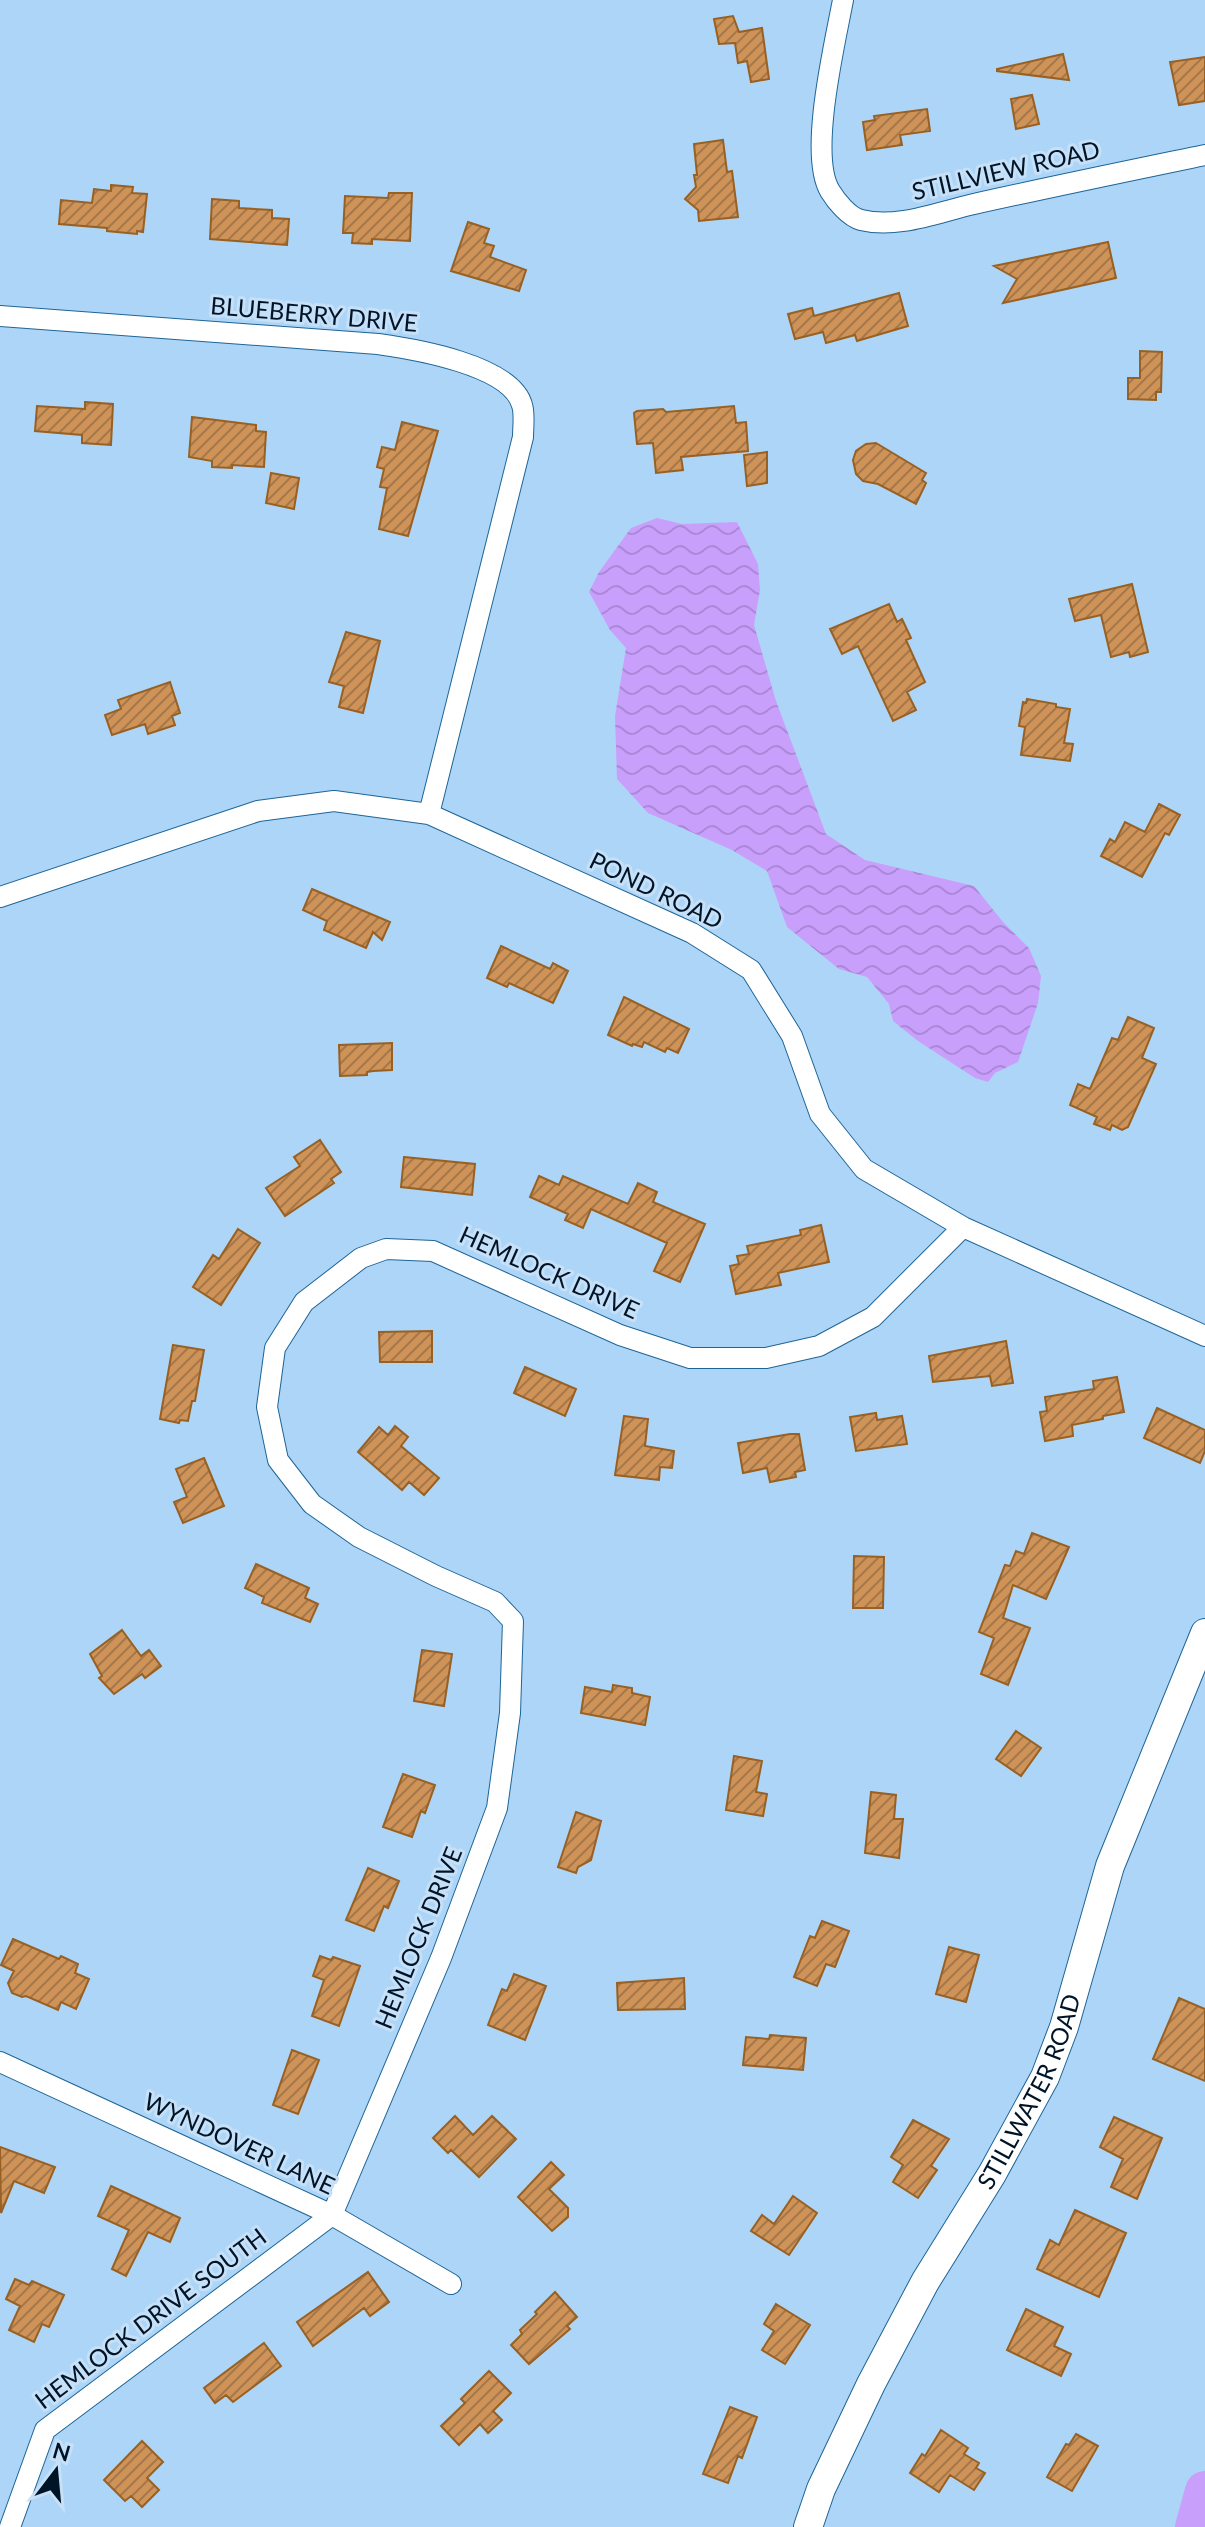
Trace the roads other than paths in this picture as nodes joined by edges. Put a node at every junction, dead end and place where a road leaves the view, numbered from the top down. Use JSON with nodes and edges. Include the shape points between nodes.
{"nodes":[{"id":1,"x":843,"y":0,"type":"edge"},
{"id":2,"x":1205,"y":155,"type":"edge"},
{"id":3,"x":0,"y":316,"type":"edge"},
{"id":4,"x":429,"y":814,"type":"junction"},
{"id":5,"x":0,"y":897,"type":"edge"},
{"id":6,"x":963,"y":1227,"type":"junction"},
{"id":7,"x":1205,"y":1336,"type":"edge"},
{"id":8,"x":1205,"y":1633,"type":"edge"},
{"id":9,"x":0,"y":2062,"type":"edge"},
{"id":10,"x":332,"y":2215,"type":"junction"},
{"id":11,"x":451,"y":2284,"type":"dead end"},
{"id":12,"x":10,"y":2527,"type":"edge"},
{"id":13,"x":808,"y":2527,"type":"edge"}],
"edges":[{"from":1,"to":2,"type":"street","name":"STILLVIEW ROAD","via":[[823,124],[823,164],[829,190],[858,219],[919,218]]},
{"from":3,"to":4,"type":"street","name":"BLUEBERRY DRIVE","via":[[420,349],[501,379],[522,404],[523,437]]},
{"from":4,"to":5,"type":"street","name":"POND ROAD","via":[[334,801],[258,811]]},
{"from":4,"to":6,"type":"street","name":"POND ROAD","via":[[692,933],[751,970],[792,1036],[820,1114],[864,1169]]},
{"from":6,"to":7,"type":"street","name":"POND ROAD"},
{"from":6,"to":10,"type":"street","name":"HEMLOCK DRIVE","via":[[873,1317],[819,1346],[766,1358],[690,1358],[620,1335],[433,1251],[386,1249],[361,1258],[304,1302],[275,1348],[267,1407],[278,1460],[312,1504],[359,1537],[495,1602],[513,1621],[510,1713],[497,1808],[441,1958]]},
{"from":8,"to":13,"type":"main road","name":"STILLWATER ROAD","via":[[1110,1866],[1045,2077],[871,2384]]},
{"from":9,"to":10,"type":"street","name":"WYNDOVER LANE"},
{"from":10,"to":11,"type":"street","name":"WYNDOVER LANE"},
{"from":10,"to":12,"type":"street","name":"HEMLOCK DRIVE SOUTH","via":[[45,2430]]}]}
